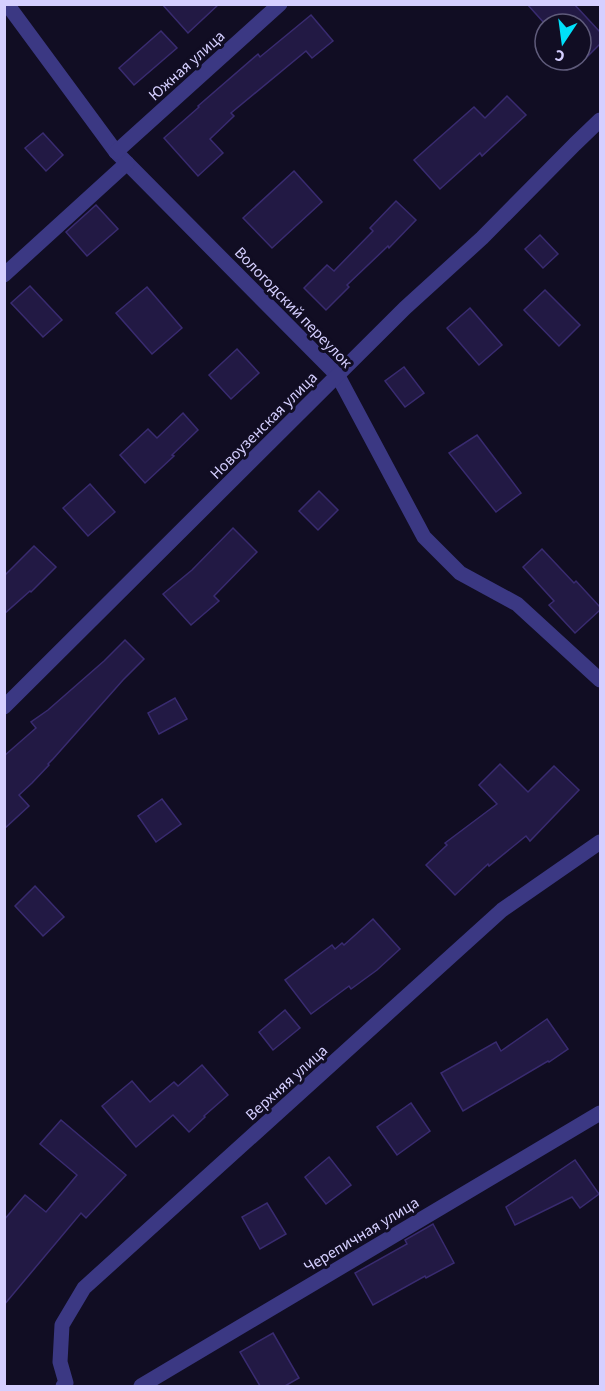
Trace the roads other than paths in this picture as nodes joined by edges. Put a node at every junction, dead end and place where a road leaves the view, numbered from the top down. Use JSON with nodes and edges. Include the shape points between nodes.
{"nodes":[{"id":1,"x":7,"y":4,"type":"edge"},
{"id":2,"x":280,"y":4,"type":"edge"},
{"id":3,"x":600,"y":120,"type":"edge"},
{"id":4,"x":122,"y":158,"type":"junction"},
{"id":5,"x":4,"y":275,"type":"edge"},
{"id":6,"x":338,"y":376,"type":"junction"},
{"id":7,"x":600,"y":680,"type":"edge"},
{"id":8,"x":4,"y":707,"type":"edge"},
{"id":9,"x":600,"y":842,"type":"edge"},
{"id":10,"x":600,"y":1113,"type":"edge"},
{"id":11,"x":70,"y":1385,"type":"edge"},
{"id":12,"x":141,"y":1386,"type":"edge"}],
"edges":[{"from":1,"to":4,"type":"street","name":"Вологодский переулок"},
{"from":2,"to":4,"type":"street","name":"Южная улица"},
{"from":3,"to":6,"type":"street","name":"Новоузенская улица"},
{"from":4,"to":5,"type":"street","name":"Южная улица"},
{"from":4,"to":6,"type":"street","name":"Вологодский переулок"},
{"from":6,"to":7,"type":"street","name":"Вологодский переулок","via":[[424,537],[460,573],[517,604]]},
{"from":6,"to":8,"type":"street","name":"Новоузенская улица"},
{"from":9,"to":11,"type":"street","name":"Верхняя улица","via":[[502,910],[84,1288],[62,1324],[60,1362]]},
{"from":10,"to":12,"type":"street","name":"Черепичная улица"}]}
